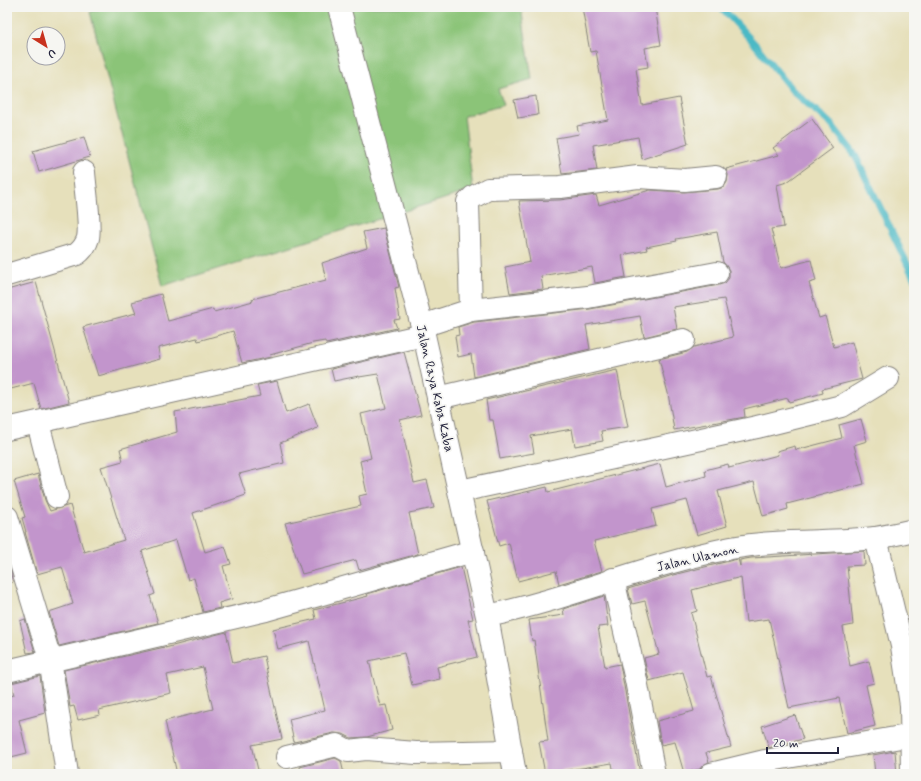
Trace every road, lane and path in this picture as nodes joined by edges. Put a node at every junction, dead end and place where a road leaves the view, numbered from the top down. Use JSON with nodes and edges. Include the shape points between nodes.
{"nodes":[{"id":1,"x":339,"y":7,"type":"edge"},
{"id":2,"x":84,"y":172,"type":"dead end"},
{"id":3,"x":716,"y":177,"type":"dead end"},
{"id":4,"x":717,"y":273,"type":"dead end"},
{"id":5,"x":7,"y":275,"type":"edge"},
{"id":6,"x":472,"y":310,"type":"junction"},
{"id":7,"x":423,"y":331,"type":"junction"},
{"id":8,"x":684,"y":340,"type":"dead end"},
{"id":9,"x":888,"y":378,"type":"dead end"},
{"id":10,"x":438,"y":398,"type":"junction"},
{"id":11,"x":38,"y":423,"type":"junction"},
{"id":12,"x":7,"y":429,"type":"edge"},
{"id":13,"x":460,"y":491,"type":"junction"},
{"id":14,"x":57,"y":497,"type":"dead end"},
{"id":15,"x":7,"y":517,"type":"edge"},
{"id":16,"x":914,"y":530,"type":"edge"},
{"id":17,"x":876,"y":538,"type":"junction"},
{"id":18,"x":473,"y":551,"type":"junction"},
{"id":19,"x":613,"y":579,"type":"junction"},
{"id":20,"x":487,"y":616,"type":"junction"},
{"id":21,"x":50,"y":659,"type":"junction"},
{"id":22,"x":7,"y":671,"type":"edge"},
{"id":23,"x":912,"y":735,"type":"junction"},
{"id":24,"x":511,"y":751,"type":"junction"},
{"id":25,"x":287,"y":757,"type":"dead end"},
{"id":26,"x":722,"y":773,"type":"edge"},
{"id":27,"x":67,"y":774,"type":"edge"},
{"id":28,"x":515,"y":774,"type":"edge"},
{"id":29,"x":654,"y":774,"type":"edge"},
{"id":30,"x":912,"y":774,"type":"edge"}],
"edges":[{"from":1,"to":7,"type":"street","name":"Jalan Raya Kaba Kaba"},
{"from":2,"to":5,"type":"street","via":[[88,238],[82,249],[77,254]]},
{"from":3,"to":6,"type":"street","via":[[685,180],[638,177],[560,188],[488,189],[480,192],[468,202]]},
{"from":4,"to":6,"type":"street","via":[[582,298]]},
{"from":6,"to":7,"type":"street"},
{"from":7,"to":10,"type":"street","name":"Jalan Raya Kaba Kaba"},
{"from":7,"to":11,"type":"street"},
{"from":8,"to":10,"type":"street"},
{"from":9,"to":13,"type":"street","via":[[842,406],[757,428]]},
{"from":10,"to":13,"type":"street","name":"Jalan Raya Kaba Kaba"},
{"from":11,"to":12,"type":"street"},
{"from":11,"to":14,"type":"street"},
{"from":13,"to":18,"type":"street","name":"Jalan Raya Kaba Kaba"},
{"from":15,"to":21,"type":"street"},
{"from":16,"to":17,"type":"street","name":"Jalan Ulamon"},
{"from":17,"to":19,"type":"street","name":"Jalan Ulamon","via":[[756,543],[675,560]]},
{"from":17,"to":23,"type":"street","via":[[902,646],[912,706]]},
{"from":18,"to":20,"type":"street","name":"Jalan Raya Kaba Kaba"},
{"from":18,"to":21,"type":"street","via":[[266,610]]},
{"from":19,"to":20,"type":"street","name":"Jalan Ulamon","via":[[525,608]]},
{"from":19,"to":29,"type":"street"},
{"from":20,"to":24,"type":"street","name":"Jalan Raya Kaba Kaba"},
{"from":21,"to":22,"type":"street"},
{"from":21,"to":27,"type":"street"},
{"from":23,"to":26,"type":"street","via":[[765,760]]},
{"from":23,"to":30,"type":"street"},
{"from":24,"to":25,"type":"street","via":[[348,751],[337,745]]},
{"from":24,"to":28,"type":"street","name":"Jalan Raya Kaba Kaba"}]}
